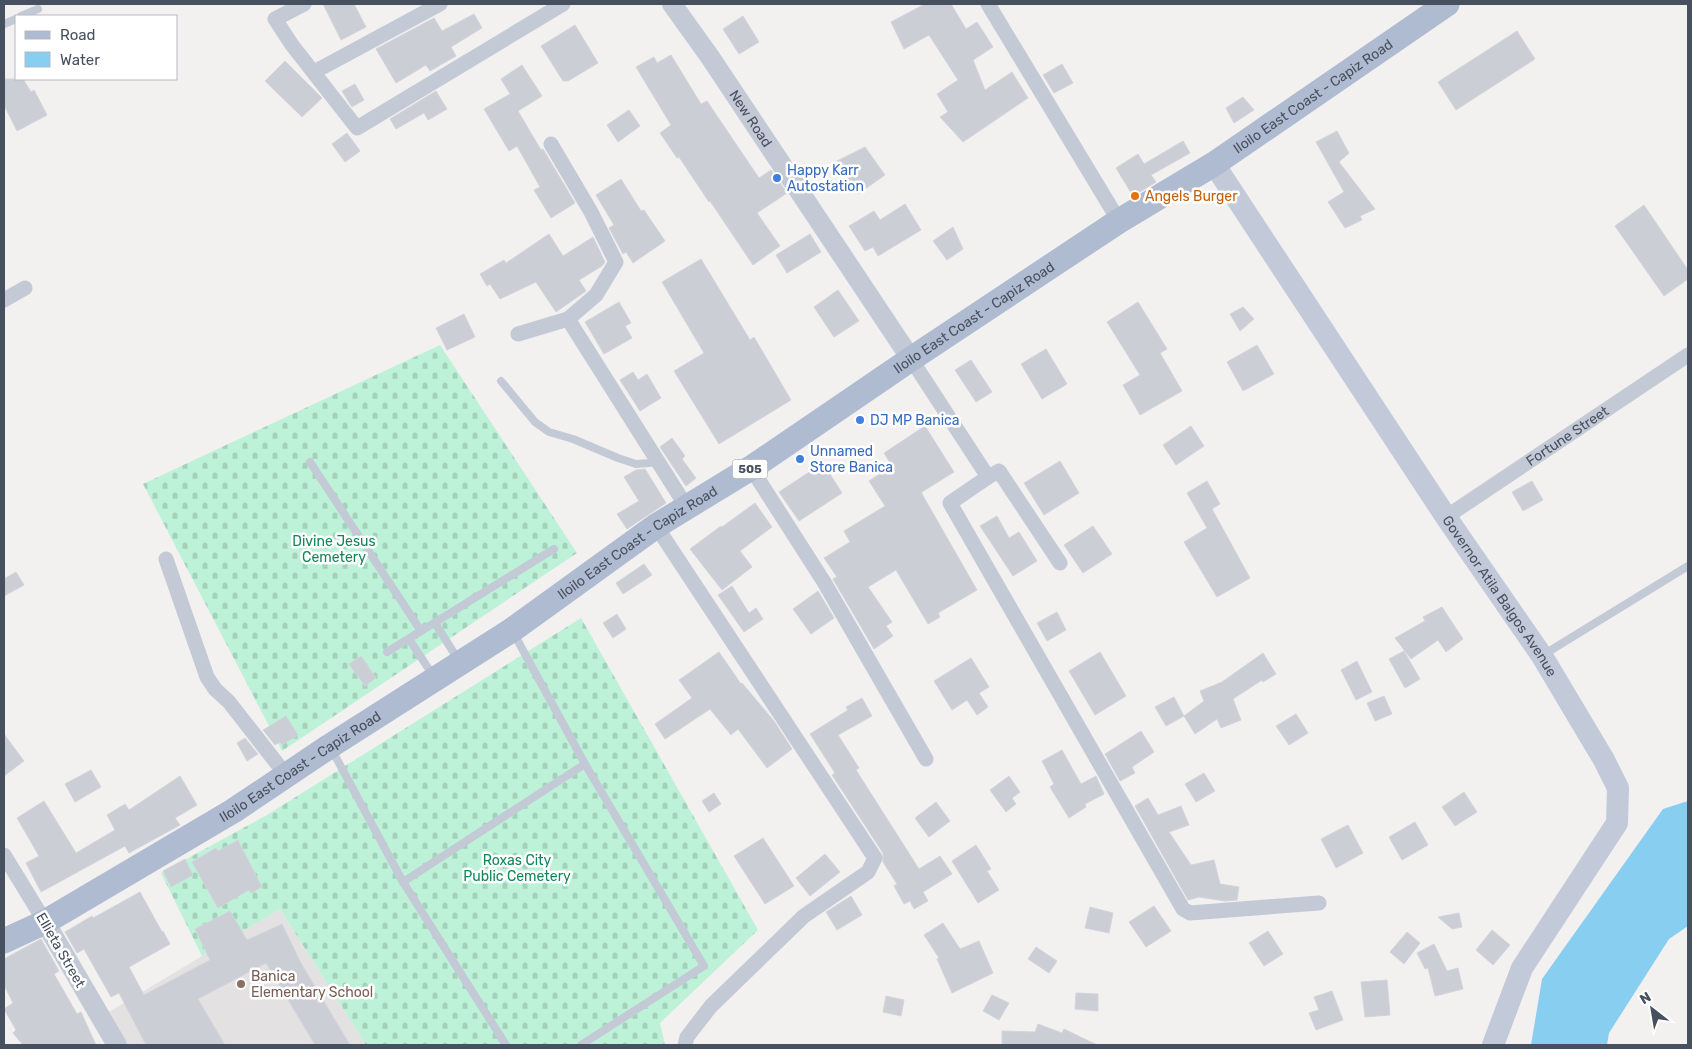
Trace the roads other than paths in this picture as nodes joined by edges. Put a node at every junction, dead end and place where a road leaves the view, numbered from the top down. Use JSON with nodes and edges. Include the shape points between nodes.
{"nodes":[{"id":1,"x":304,"y":4,"type":"edge"},
{"id":2,"x":440,"y":4,"type":"edge"},
{"id":3,"x":563,"y":4,"type":"edge"},
{"id":4,"x":672,"y":4,"type":"edge"},
{"id":5,"x":988,"y":4,"type":"edge"},
{"id":6,"x":1436,"y":7,"type":"edge"},
{"id":7,"x":38,"y":9,"type":"dead end"},
{"id":8,"x":24,"y":15,"type":"edge"},
{"id":9,"x":314,"y":72,"type":"junction"},
{"id":10,"x":551,"y":144,"type":"dead end"},
{"id":11,"x":1214,"y":164,"type":"junction"},
{"id":12,"x":1119,"y":221,"type":"junction"},
{"id":13,"x":25,"y":288,"type":"dead end"},
{"id":14,"x":4,"y":300,"type":"edge"},
{"id":15,"x":568,"y":319,"type":"junction"},
{"id":16,"x":518,"y":334,"type":"dead end"},
{"id":17,"x":1688,"y":355,"type":"edge"},
{"id":18,"x":911,"y":359,"type":"junction"},
{"id":19,"x":501,"y":381,"type":"dead end"},
{"id":20,"x":658,"y":461,"type":"junction"},
{"id":21,"x":310,"y":462,"type":"dead end"},
{"id":22,"x":751,"y":468,"type":"junction"},
{"id":23,"x":988,"y":477,"type":"junction"},
{"id":24,"x":686,"y":506,"type":"junction"},
{"id":25,"x":1446,"y":516,"type":"junction"},
{"id":26,"x":656,"y":526,"type":"junction"},
{"id":27,"x":554,"y":549,"type":"dead end"},
{"id":28,"x":166,"y":559,"type":"dead end"},
{"id":29,"x":1060,"y":563,"type":"dead end"},
{"id":30,"x":1688,"y":566,"type":"edge"},
{"id":31,"x":435,"y":622,"type":"junction"},
{"id":32,"x":512,"y":630,"type":"junction"},
{"id":33,"x":421,"y":631,"type":"junction"},
{"id":34,"x":409,"y":639,"type":"junction"},
{"id":35,"x":387,"y":652,"type":"dead end"},
{"id":36,"x":1542,"y":656,"type":"junction"},
{"id":37,"x":460,"y":663,"type":"junction"},
{"id":38,"x":436,"y":679,"type":"junction"},
{"id":39,"x":330,"y":746,"type":"junction"},
{"id":40,"x":926,"y":759,"type":"dead end"},
{"id":41,"x":584,"y":764,"type":"junction"},
{"id":42,"x":286,"y":775,"type":"junction"},
{"id":43,"x":4,"y":855,"type":"edge"},
{"id":44,"x":403,"y":882,"type":"junction"},
{"id":45,"x":1319,"y":903,"type":"dead end"},
{"id":46,"x":44,"y":922,"type":"junction"},
{"id":47,"x":4,"y":941,"type":"edge"},
{"id":48,"x":117,"y":1045,"type":"edge"},
{"id":49,"x":506,"y":1045,"type":"edge"},
{"id":50,"x":581,"y":1045,"type":"edge"},
{"id":51,"x":685,"y":1045,"type":"edge"},
{"id":52,"x":1494,"y":1045,"type":"edge"}],
"edges":[{"from":1,"to":9,"type":"street","via":[[275,19]]},
{"from":2,"to":9,"type":"street"},
{"from":3,"to":9,"type":"street","via":[[358,128]]},
{"from":4,"to":18,"type":"street","name":"New Road"},
{"from":5,"to":12,"type":"street"},
{"from":6,"to":11,"type":"main road","name":"Iloilo East Coast - Capiz Road","number":"505"},
{"from":7,"to":8,"type":"lane"},
{"from":10,"to":15,"type":"street","via":[[616,262],[596,295]]},
{"from":11,"to":12,"type":"main road","name":"Iloilo East Coast - Capiz Road","number":"505"},
{"from":11,"to":25,"type":"main road","name":"Governor Atila Balgos Avenue"},
{"from":12,"to":18,"type":"main road","name":"Iloilo East Coast - Capiz Road","number":"505"},
{"from":13,"to":14,"type":"street"},
{"from":15,"to":16,"type":"street"},
{"from":15,"to":20,"type":"street"},
{"from":17,"to":25,"type":"street","name":"Fortune Street"},
{"from":18,"to":22,"type":"main road","name":"Iloilo East Coast - Capiz Road","number":"505"},
{"from":18,"to":23,"type":"street"},
{"from":19,"to":20,"type":"lane","via":[[535,422],[549,432],[636,464]]},
{"from":20,"to":24,"type":"street"},
{"from":21,"to":33,"type":"lane"},
{"from":22,"to":24,"type":"main road","name":"Iloilo East Coast - Capiz Road","number":"505"},
{"from":22,"to":40,"type":"street","via":[[824,582]]},
{"from":23,"to":29,"type":"street","via":[[999,471]]},
{"from":23,"to":45,"type":"street","via":[[950,503],[1182,909],[1190,913]]},
{"from":24,"to":26,"type":"main road","name":"Iloilo East Coast - Capiz Road","number":"505"},
{"from":25,"to":36,"type":"main road","name":"Governor Atila Balgos Avenue"},
{"from":26,"to":32,"type":"main road","name":"Iloilo East Coast - Capiz Road","number":"505"},
{"from":26,"to":51,"type":"street","via":[[875,858],[868,872],[804,916],[711,1006],[687,1037]]},
{"from":27,"to":31,"type":"lane"},
{"from":28,"to":42,"type":"street","via":[[207,677]]},
{"from":30,"to":36,"type":"lane"},
{"from":31,"to":33,"type":"lane"},
{"from":31,"to":37,"type":"lane"},
{"from":32,"to":37,"type":"main road","name":"Iloilo East Coast - Capiz Road","number":"505"},
{"from":32,"to":41,"type":"lane"},
{"from":33,"to":34,"type":"lane"},
{"from":34,"to":35,"type":"lane"},
{"from":34,"to":38,"type":"lane"},
{"from":36,"to":52,"type":"main road","name":"Governor Atila Balgos Avenue","via":[[1618,788],[1617,823],[1522,968]]},
{"from":37,"to":38,"type":"main road","name":"Iloilo East Coast - Capiz Road","number":"505"},
{"from":38,"to":39,"type":"main road","name":"Iloilo East Coast - Capiz Road","number":"505"},
{"from":39,"to":42,"type":"main road","name":"Iloilo East Coast - Capiz Road","number":"505"},
{"from":39,"to":44,"type":"lane"},
{"from":41,"to":44,"type":"lane"},
{"from":41,"to":50,"type":"lane","via":[[704,966]]},
{"from":42,"to":46,"type":"main road","name":"Iloilo East Coast - Capiz Road","number":"505","via":[[233,811]]},
{"from":43,"to":46,"type":"street","name":"Ellieta Street"},
{"from":44,"to":49,"type":"lane"},
{"from":46,"to":47,"type":"main road","number":"505"},
{"from":46,"to":48,"type":"street","name":"Ellieta Street"}]}
